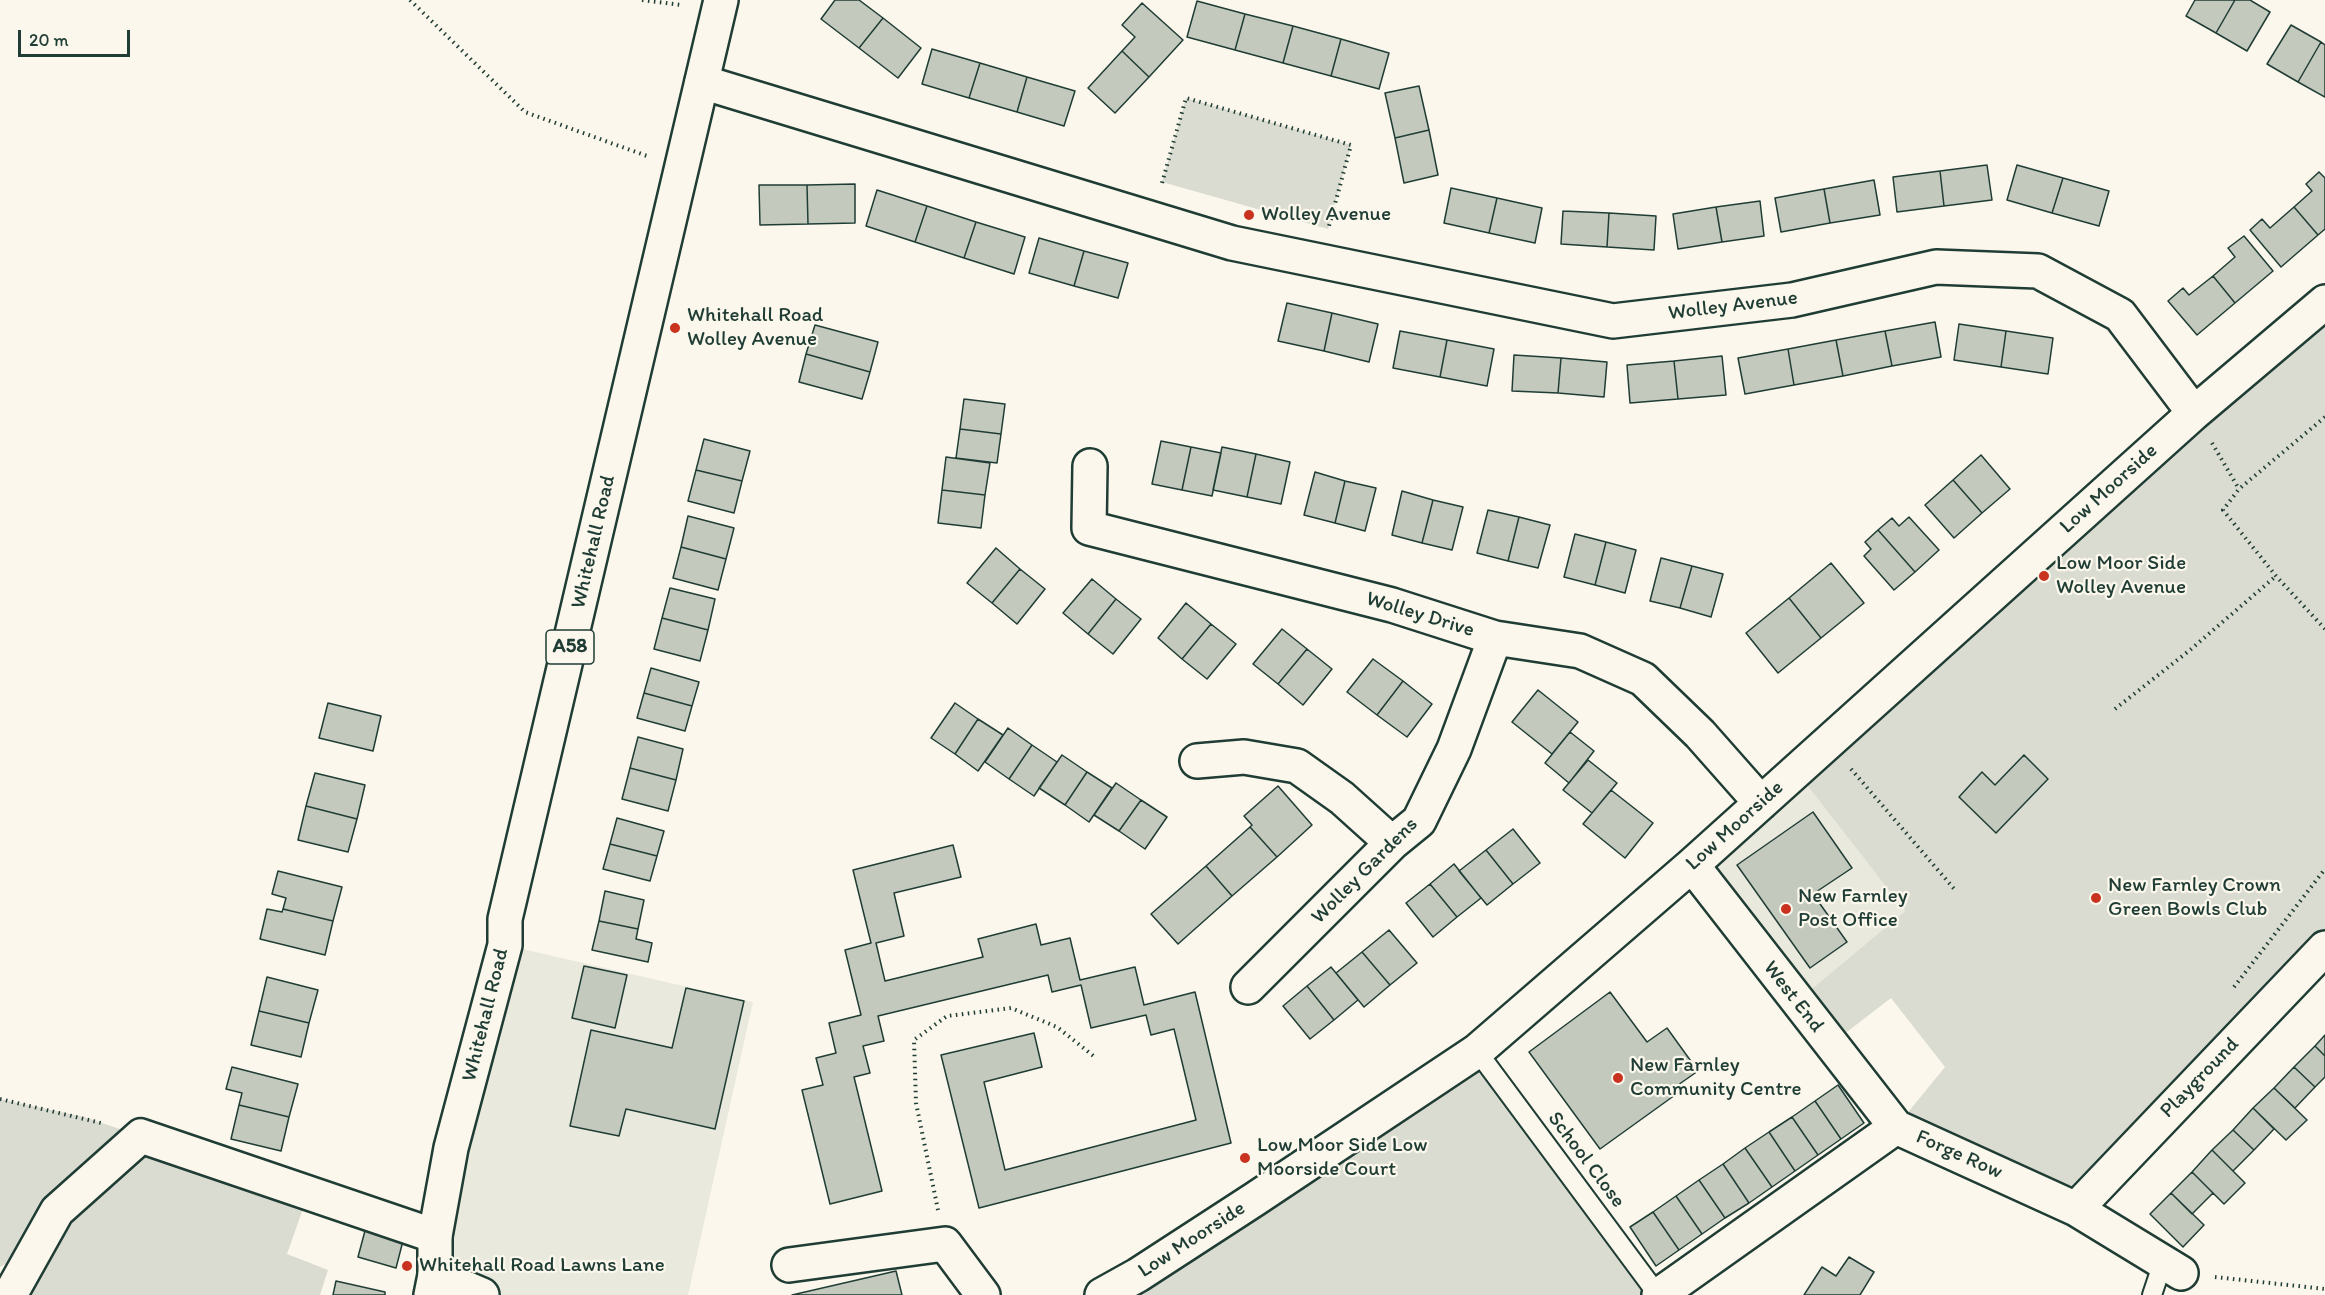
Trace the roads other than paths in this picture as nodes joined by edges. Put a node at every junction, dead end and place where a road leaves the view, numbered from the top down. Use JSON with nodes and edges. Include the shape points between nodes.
{"nodes":[{"id":1,"x":721,"y":0,"type":"edge"},
{"id":2,"x":702,"y":82,"type":"junction"},
{"id":3,"x":2325,"y":302,"type":"edge"},
{"id":4,"x":2194,"y":413,"type":"junction"},
{"id":5,"x":1090,"y":466,"type":"dead end"},
{"id":6,"x":1495,"y":638,"type":"junction"},
{"id":7,"x":1197,"y":761,"type":"dead end"},
{"id":8,"x":1761,"y":803,"type":"junction"},
{"id":9,"x":1392,"y":843,"type":"junction"},
{"id":10,"x":1692,"y":865,"type":"junction"},
{"id":11,"x":2325,"y":948,"type":"edge"},
{"id":12,"x":1248,"y":987,"type":"dead end"},
{"id":13,"x":1477,"y":1051,"type":"junction"},
{"id":14,"x":1896,"y":1127,"type":"junction"},
{"id":15,"x":2076,"y":1209,"type":"junction"},
{"id":16,"x":435,"y":1236,"type":"junction"},
{"id":17,"x":789,"y":1265,"type":"dead end"},
{"id":18,"x":2172,"y":1267,"type":"joint"},
{"id":19,"x":433,"y":1285,"type":"edge"},
{"id":20,"x":10,"y":1295,"type":"edge"},
{"id":21,"x":482,"y":1295,"type":"edge"},
{"id":22,"x":983,"y":1295,"type":"edge"},
{"id":23,"x":1102,"y":1295,"type":"edge"},
{"id":24,"x":1659,"y":1295,"type":"edge"},
{"id":25,"x":2152,"y":1295,"type":"edge"}],
"edges":[{"from":1,"to":2,"type":"street","name":"Whitehall Road","number":"A58"},
{"from":2,"to":4,"type":"street","name":"Wolley Avenue","via":[[1232,243],[1613,321],[1792,300],[1936,267],[2038,272],[2120,315]]},
{"from":2,"to":16,"type":"street","name":"Whitehall Road","number":"A58","via":[[505,919],[505,945],[451,1148]]},
{"from":3,"to":4,"type":"street","name":"Low Moorside"},
{"from":4,"to":8,"type":"street","name":"Low Moorside"},
{"from":5,"to":6,"type":"street","name":"Wolley Drive","via":[[1089,528],[1392,604]]},
{"from":6,"to":8,"type":"street","name":"Wolley Drive","via":[[1580,651],[1643,680],[1700,734]]},
{"from":6,"to":9,"type":"street","name":"Wolley Gardens","via":[[1454,750],[1419,821]]},
{"from":7,"to":9,"type":"street","via":[[1244,757],[1297,766],[1342,798]]},
{"from":8,"to":10,"type":"street","name":"Low Moorside"},
{"from":9,"to":12,"type":"street","name":"Wolley Gardens"},
{"from":10,"to":13,"type":"street","name":"Low Moorside"},
{"from":10,"to":14,"type":"street","name":"West End"},
{"from":11,"to":15,"type":"street","name":"Playground"},
{"from":13,"to":23,"type":"street","name":"Low Moorside"},
{"from":13,"to":24,"type":"lane","name":"School Close"},
{"from":14,"to":15,"type":"street","name":"Forge Row"},
{"from":14,"to":24,"type":"street","name":"Forge Row"},
{"from":15,"to":18,"type":"street","name":"Forge Row"},
{"from":16,"to":19,"type":"street","name":"Whitehall Road","number":"A58"},
{"from":16,"to":20,"type":"street","via":[[141,1136],[57,1211]]},
{"from":17,"to":22,"type":"street","via":[[945,1244]]},
{"from":18,"to":25,"type":"lane"},
{"from":19,"to":21,"type":"street"}]}
